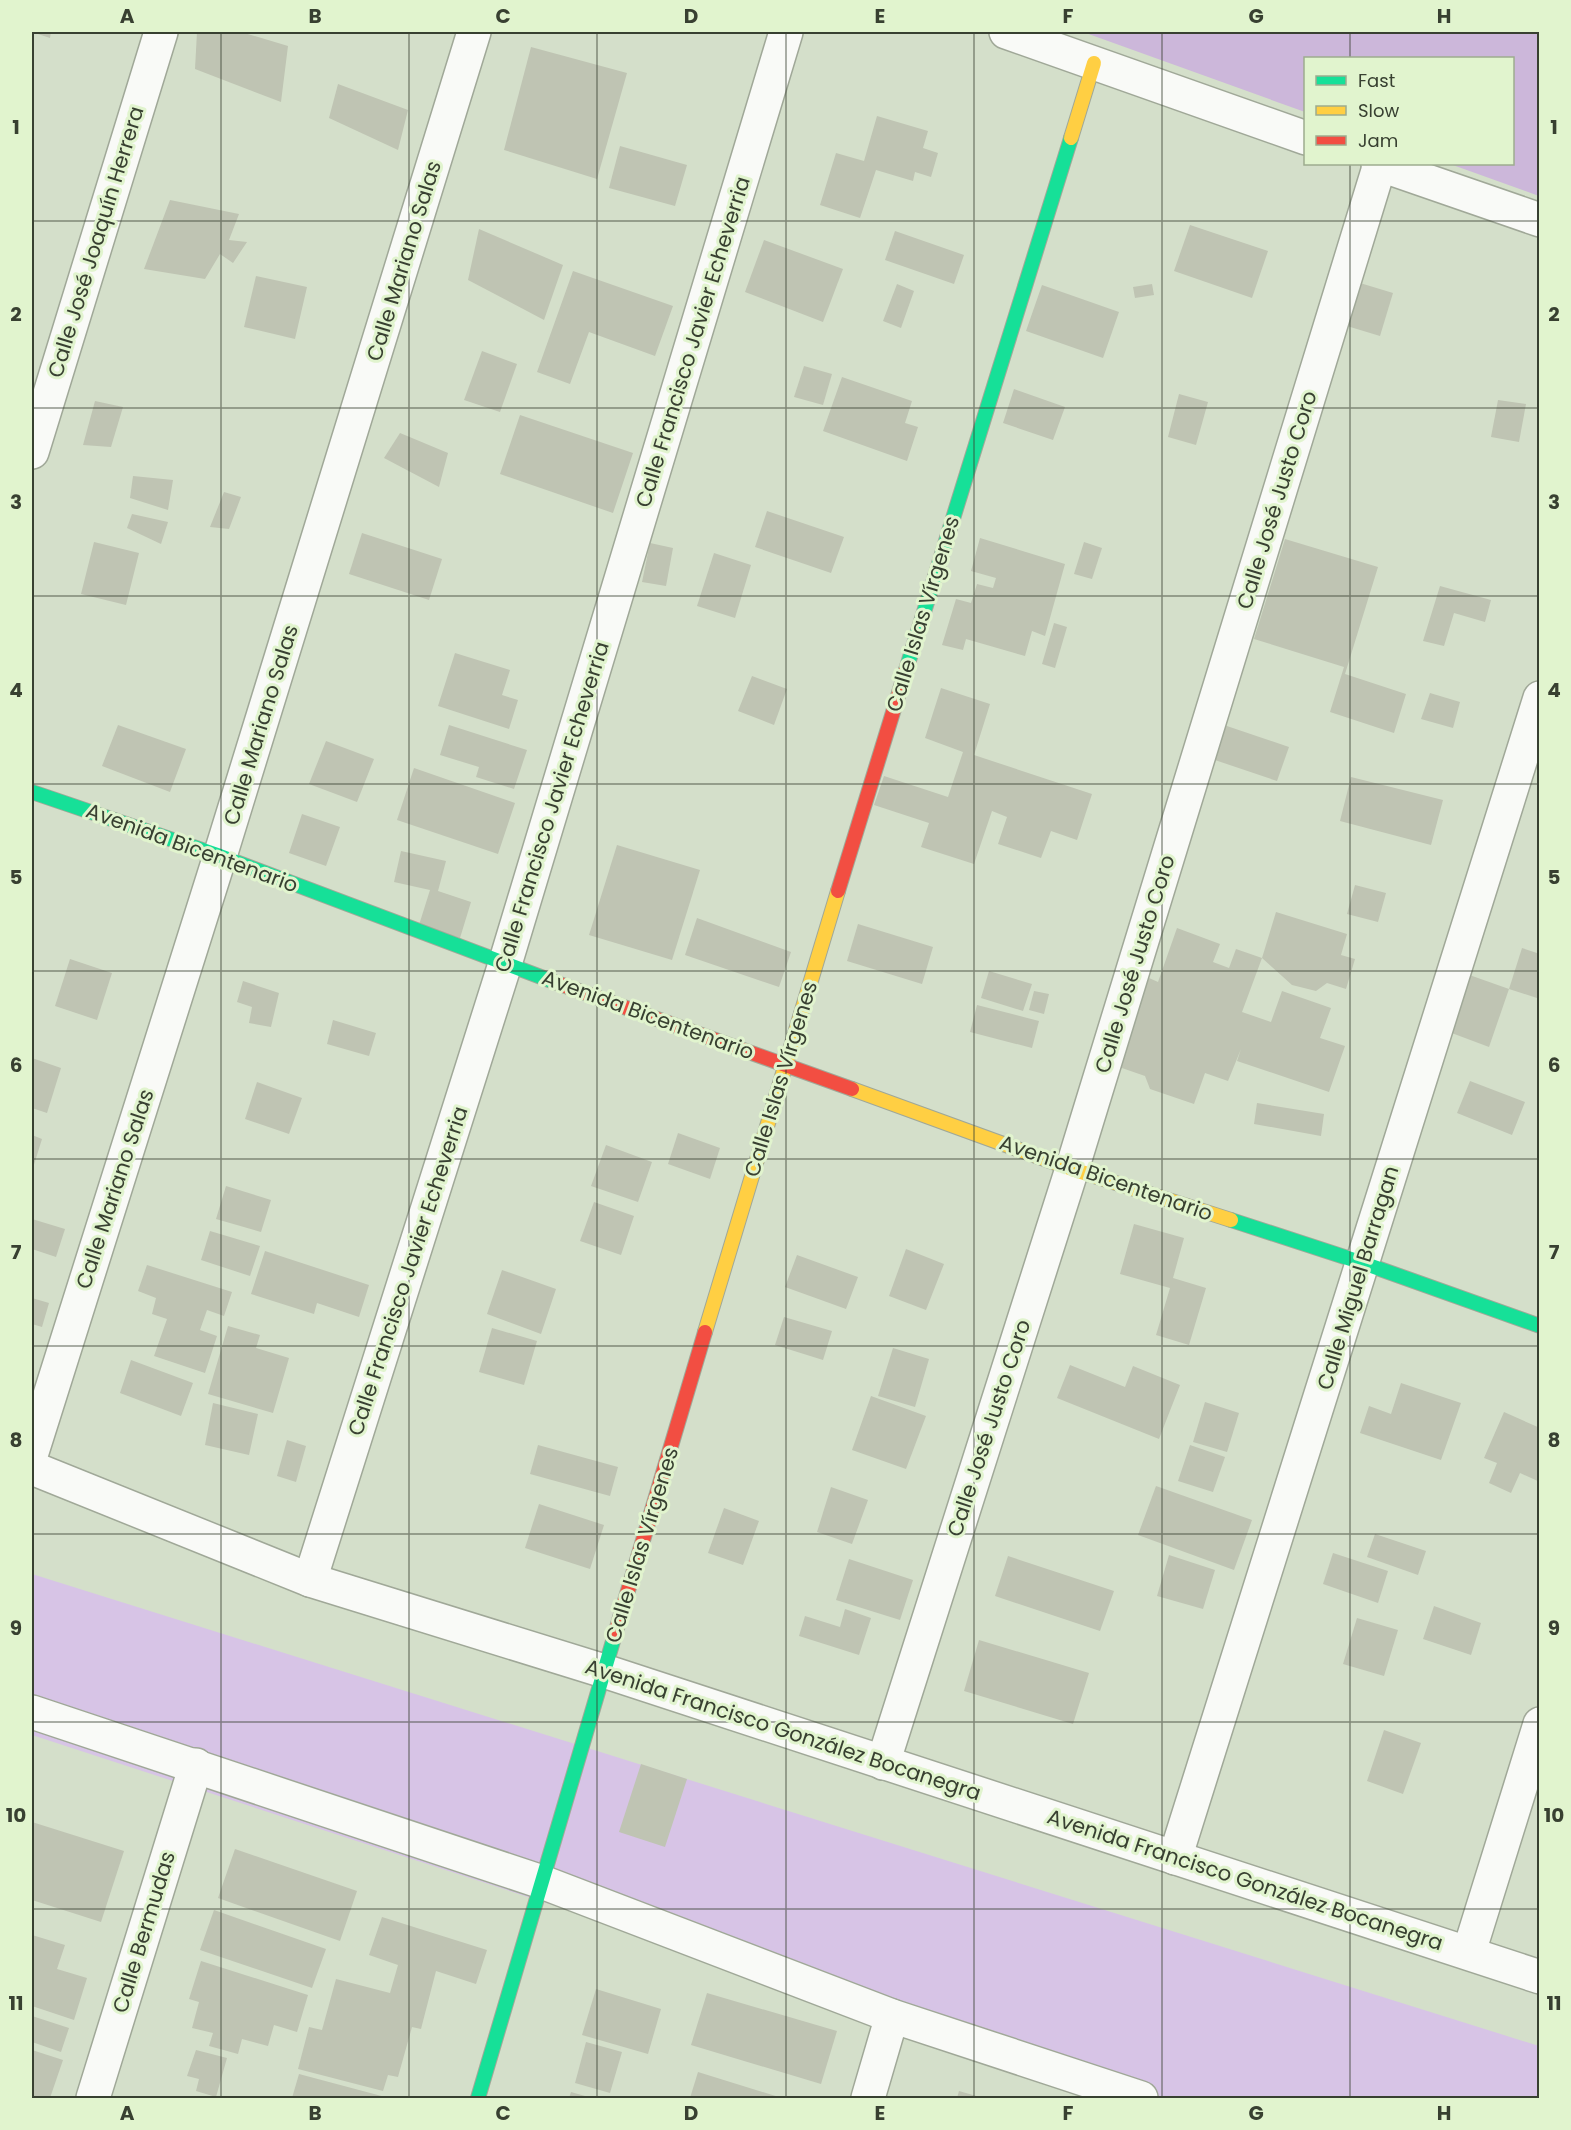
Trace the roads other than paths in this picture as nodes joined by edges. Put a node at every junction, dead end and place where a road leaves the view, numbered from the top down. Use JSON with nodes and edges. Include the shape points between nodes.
{"nodes":[{"id":1,"x":161,"y":32,"type":"edge"},
{"id":2,"x":474,"y":32,"type":"edge"},
{"id":3,"x":786,"y":32,"type":"edge"},
{"id":4,"x":1006,"y":32,"type":"edge"},
{"id":5,"x":1094,"y":63,"type":"junction"},
{"id":6,"x":1304,"y":138,"type":"edge"},
{"id":7,"x":1379,"y":165,"type":"edge"},
{"id":8,"x":1382,"y":165,"type":"edge"},
{"id":9,"x":1539,"y":220,"type":"edge"},
{"id":10,"x":32,"y":452,"type":"edge"},
{"id":11,"x":1539,"y":698,"type":"edge"},
{"id":12,"x":32,"y":792,"type":"edge"},
{"id":13,"x":220,"y":856,"type":"junction"},
{"id":14,"x":505,"y":964,"type":"junction"},
{"id":15,"x":784,"y":1064,"type":"junction"},
{"id":16,"x":1072,"y":1169,"type":"junction"},
{"id":17,"x":1363,"y":1263,"type":"junction"},
{"id":18,"x":1539,"y":1326,"type":"edge"},
{"id":19,"x":32,"y":1452,"type":"edge"},
{"id":20,"x":32,"y":1468,"type":"edge"},
{"id":21,"x":310,"y":1580,"type":"junction"},
{"id":22,"x":604,"y":1671,"type":"junction"},
{"id":23,"x":32,"y":1712,"type":"edge"},
{"id":24,"x":1539,"y":1724,"type":"edge"},
{"id":25,"x":883,"y":1762,"type":"junction"},
{"id":26,"x":196,"y":1765,"type":"junction"},
{"id":27,"x":1175,"y":1858,"type":"junction"},
{"id":28,"x":542,"y":1882,"type":"junction"},
{"id":29,"x":1469,"y":1952,"type":"junction"},
{"id":30,"x":1539,"y":1977,"type":"edge"},
{"id":31,"x":892,"y":2016,"type":"junction"},
{"id":32,"x":93,"y":2098,"type":"edge"},
{"id":33,"x":478,"y":2098,"type":"edge"},
{"id":34,"x":868,"y":2098,"type":"edge"},
{"id":35,"x":1141,"y":2098,"type":"edge"}],
"edges":[{"from":1,"to":10,"type":"street","name":"Calle José Joaquín Herrera"},
{"from":2,"to":13,"type":"street","name":"Calle Mariano Salas"},
{"from":3,"to":14,"type":"street","name":"Calle Francisco Javier Echeverria"},
{"from":4,"to":5,"type":"street"},
{"from":5,"to":6,"type":"street"},
{"from":5,"to":15,"type":"street","name":"Calle Islas Vírgenes"},
{"from":7,"to":16,"type":"street","name":"Calle José Justo Coro"},
{"from":8,"to":9,"type":"street"},
{"from":11,"to":17,"type":"street","name":"Calle Miguel Barragan"},
{"from":12,"to":13,"type":"street","name":"Avenida Bicentenario"},
{"from":13,"to":14,"type":"street","name":"Avenida Bicentenario"},
{"from":13,"to":19,"type":"street","name":"Calle Mariano Salas"},
{"from":14,"to":15,"type":"street","name":"Avenida Bicentenario"},
{"from":14,"to":21,"type":"street","name":"Calle Francisco Javier Echeverria"},
{"from":15,"to":16,"type":"street","name":"Avenida Bicentenario"},
{"from":15,"to":22,"type":"street","name":"Calle Islas Vírgenes"},
{"from":16,"to":17,"type":"street","name":"Avenida Bicentenario"},
{"from":16,"to":25,"type":"street","name":"Calle José Justo Coro"},
{"from":17,"to":18,"type":"street","name":"Avenida Bicentenario"},
{"from":17,"to":27,"type":"street","name":"Calle Miguel Barragan"},
{"from":20,"to":21,"type":"street","name":"Avenida Francisco González Bocanegra"},
{"from":21,"to":22,"type":"street","name":"Avenida Francisco González Bocanegra"},
{"from":22,"to":25,"type":"street","name":"Avenida Francisco González Bocanegra"},
{"from":22,"to":28,"type":"street","name":"Calle Islas Vírgenes"},
{"from":23,"to":26,"type":"street"},
{"from":24,"to":29,"type":"street"},
{"from":25,"to":27,"type":"street","name":"Avenida Francisco González Bocanegra"},
{"from":26,"to":28,"type":"street"},
{"from":26,"to":32,"type":"street","name":"Calle Bermudas"},
{"from":27,"to":29,"type":"street","name":"Avenida Francisco González Bocanegra"},
{"from":28,"to":31,"type":"street"},
{"from":28,"to":33,"type":"street","name":"Calle Islas Vírgenes"},
{"from":29,"to":30,"type":"street","name":"Avenida Francisco González Bocanegra"},
{"from":31,"to":34,"type":"street"},
{"from":31,"to":35,"type":"street"}]}
